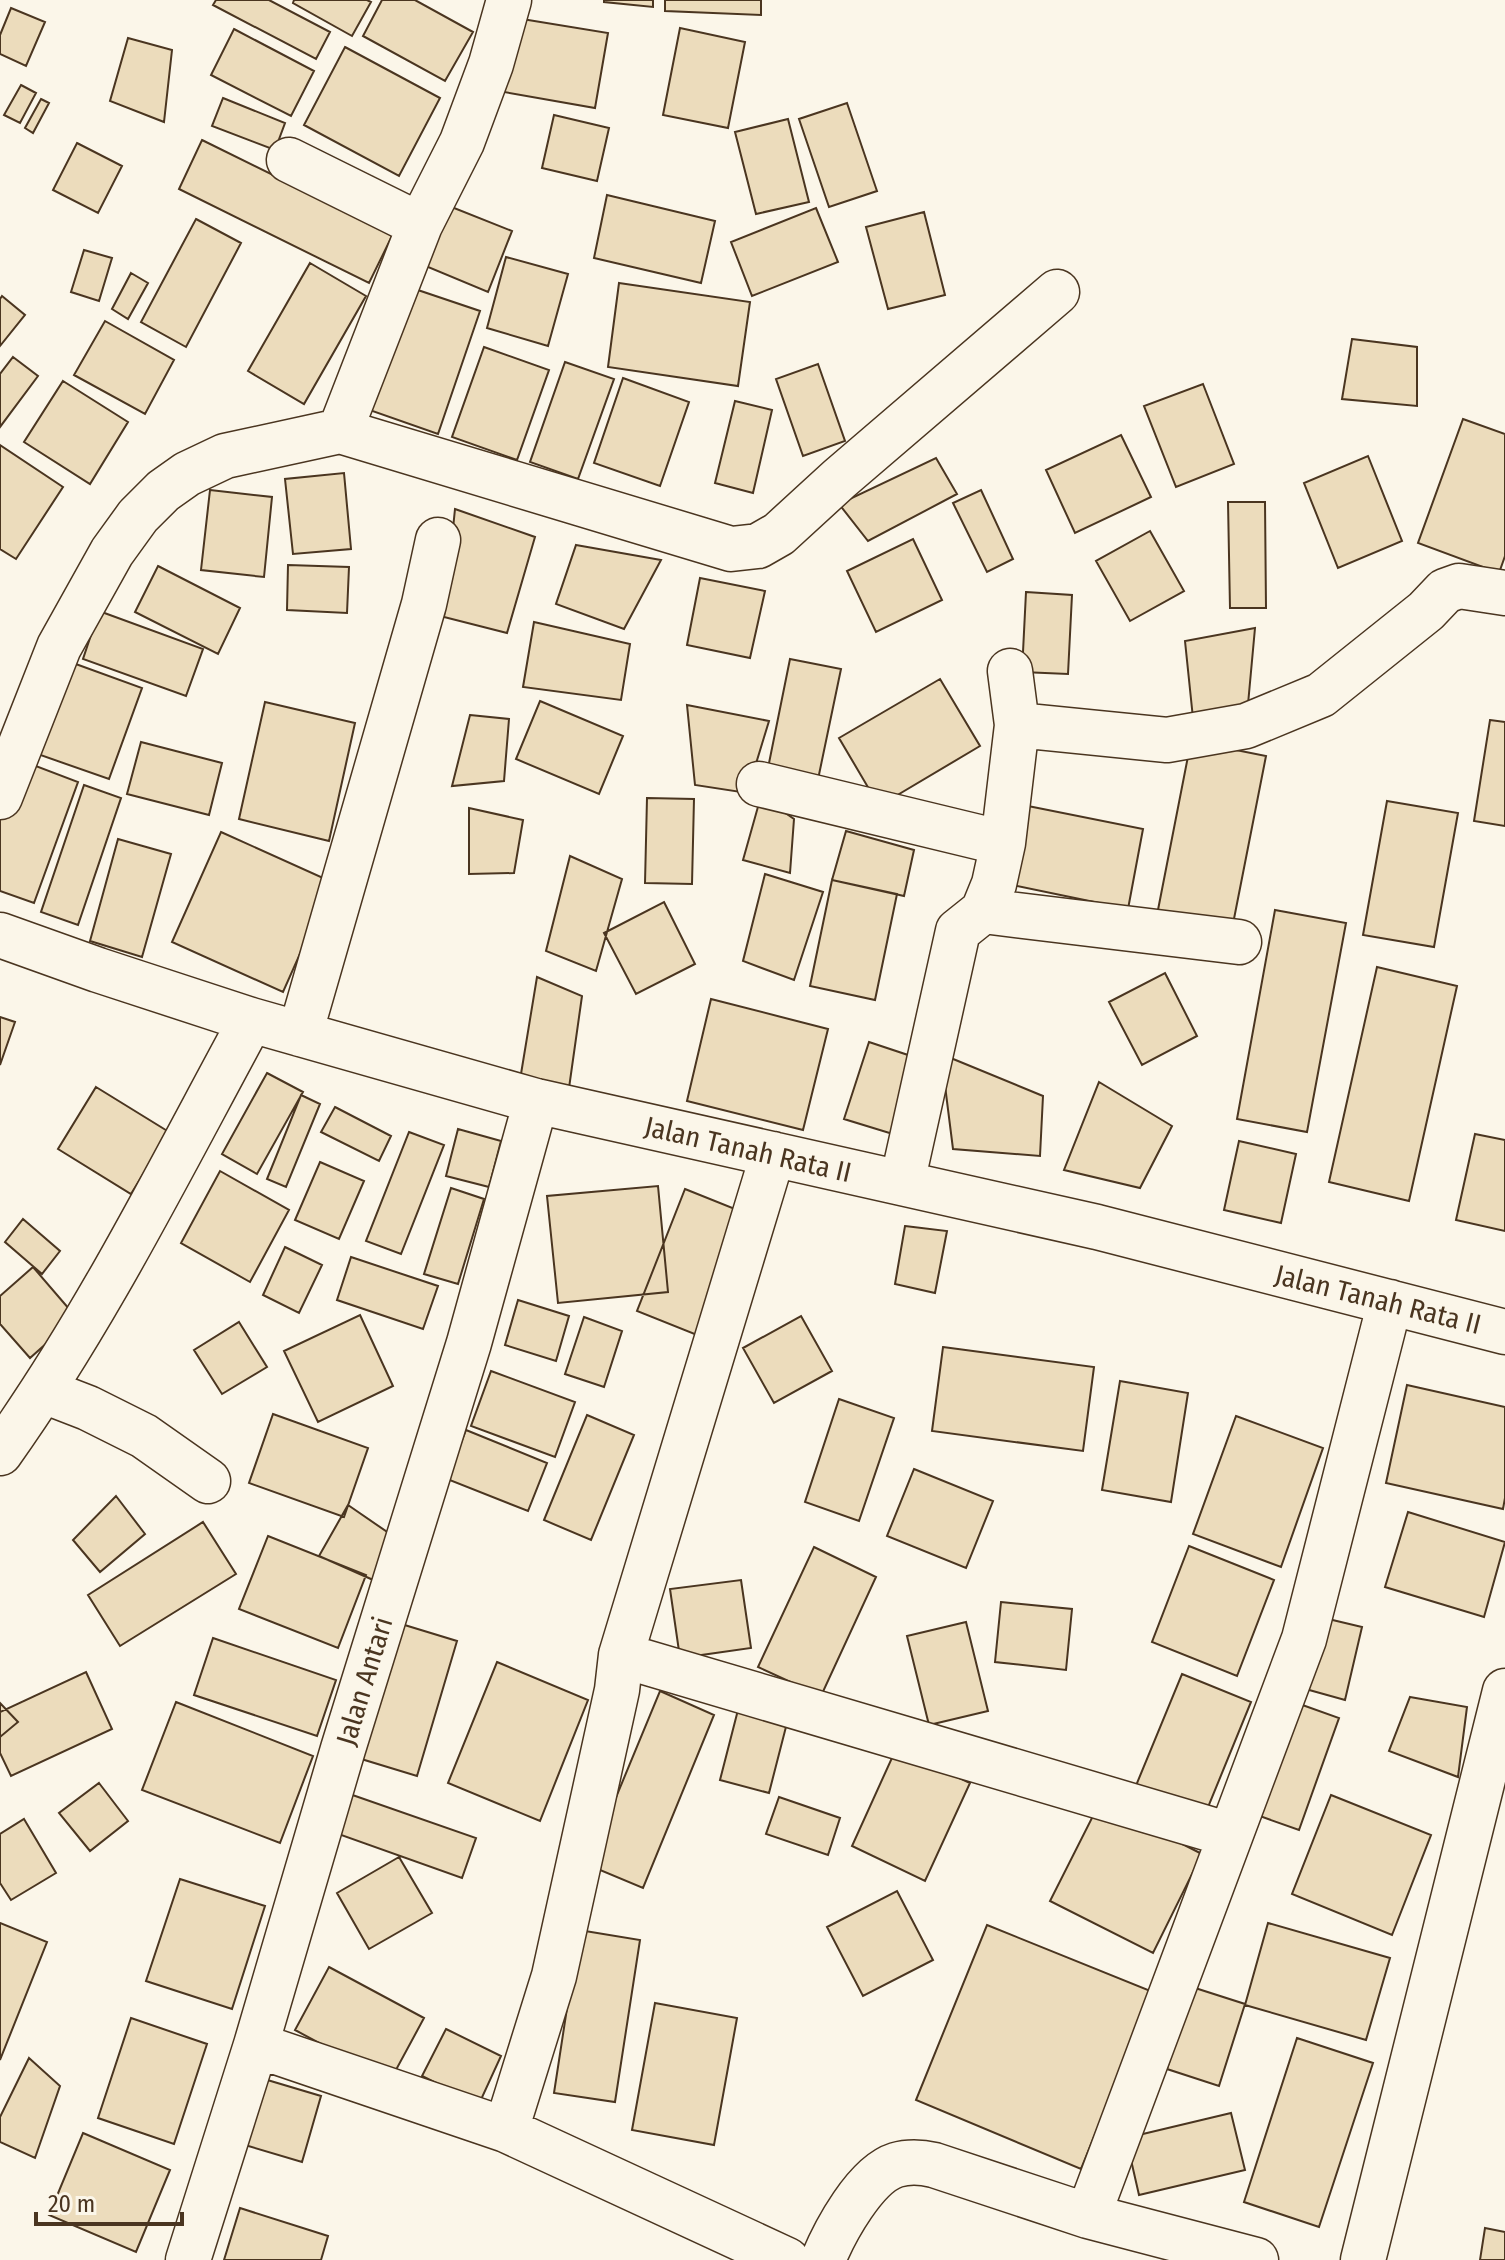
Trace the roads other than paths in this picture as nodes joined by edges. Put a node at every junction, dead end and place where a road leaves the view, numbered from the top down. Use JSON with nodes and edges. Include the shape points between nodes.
{"nodes":[{"id":1,"x":507,"y":0,"type":"edge"},
{"id":2,"x":289,"y":160,"type":"dead end"},
{"id":3,"x":420,"y":225,"type":"junction"},
{"id":4,"x":1057,"y":292,"type":"dead end"},
{"id":5,"x":340,"y":431,"type":"junction"},
{"id":6,"x":438,"y":540,"type":"dead end"},
{"id":7,"x":1505,"y":593,"type":"edge"},
{"id":8,"x":1010,"y":671,"type":"dead end"},
{"id":9,"x":1017,"y":725,"type":"junction"},
{"id":10,"x":759,"y":784,"type":"dead end"},
{"id":11,"x":0,"y":797,"type":"edge"},
{"id":12,"x":1003,"y":843,"type":"junction"},
{"id":13,"x":983,"y":911,"type":"junction"},
{"id":14,"x":0,"y":935,"type":"edge"},
{"id":15,"x":1239,"y":942,"type":"dead end"},
{"id":16,"x":251,"y":1020,"type":"junction"},
{"id":17,"x":300,"y":1034,"type":"junction"},
{"id":18,"x":536,"y":1101,"type":"junction"},
{"id":19,"x":773,"y":1154,"type":"junction"},
{"id":20,"x":902,"y":1183,"type":"junction"},
{"id":21,"x":1390,"y":1302,"type":"junction"},
{"id":22,"x":1505,"y":1332,"type":"edge"},
{"id":23,"x":44,"y":1391,"type":"junction"},
{"id":24,"x":0,"y":1453,"type":"edge"},
{"id":25,"x":208,"y":1481,"type":"dead end"},
{"id":26,"x":621,"y":1655,"type":"junction"},
{"id":27,"x":1505,"y":1691,"type":"edge"},
{"id":28,"x":1230,"y":1835,"type":"junction"},
{"id":29,"x":256,"y":2045,"type":"junction"},
{"id":30,"x":506,"y":2130,"type":"junction"},
{"id":31,"x":1088,"y":2216,"type":"junction"},
{"id":32,"x":188,"y":2260,"type":"edge"},
{"id":33,"x":787,"y":2260,"type":"edge"},
{"id":34,"x":823,"y":2260,"type":"edge"},
{"id":35,"x":1256,"y":2260,"type":"edge"},
{"id":36,"x":1363,"y":2260,"type":"edge"}],
"edges":[{"from":1,"to":3,"type":"street","via":[[491,64],[462,142]]},
{"from":2,"to":3,"type":"street"},
{"from":3,"to":5,"type":"street"},
{"from":4,"to":5,"type":"street","via":[[779,534],[758,546],[731,549]]},
{"from":5,"to":11,"type":"street","via":[[225,456],[187,474],[138,516],[59,647]]},
{"from":6,"to":17,"type":"street"},
{"from":7,"to":9,"type":"street","via":[[1459,586],[1445,591],[1321,695],[1246,726],[1167,740]]},
{"from":8,"to":9,"type":"street"},
{"from":9,"to":12,"type":"street"},
{"from":10,"to":12,"type":"street"},
{"from":12,"to":13,"type":"street"},
{"from":13,"to":15,"type":"street"},
{"from":13,"to":20,"type":"street","via":[[958,931]]},
{"from":14,"to":16,"type":"street","name":"Jalan Tanah Rata II"},
{"from":16,"to":17,"type":"street","name":"Jalan Tanah Rata II"},
{"from":16,"to":23,"type":"street"},
{"from":17,"to":18,"type":"street","name":"Jalan Tanah Rata II"},
{"from":18,"to":19,"type":"street","name":"Jalan Tanah Rata II"},
{"from":18,"to":29,"type":"street","name":"Jalan Antari","via":[[469,1343]]},
{"from":19,"to":20,"type":"street","name":"Jalan Tanah Rata II"},
{"from":19,"to":26,"type":"street"},
{"from":20,"to":21,"type":"street","name":"Jalan Tanah Rata II"},
{"from":21,"to":22,"type":"street","name":"Jalan Tanah Rata II"},
{"from":21,"to":28,"type":"street","via":[[1304,1639]]},
{"from":23,"to":24,"type":"street"},
{"from":23,"to":25,"type":"street","via":[[144,1436]]},
{"from":26,"to":28,"type":"street"},
{"from":26,"to":30,"type":"street","via":[[554,1976]]},
{"from":27,"to":36,"type":"street"},
{"from":28,"to":31,"type":"street"},
{"from":29,"to":30,"type":"street"},
{"from":29,"to":32,"type":"street","name":"Jalan Antari"},
{"from":30,"to":33,"type":"street"},
{"from":31,"to":34,"type":"street","via":[[917,2161],[894,2165],[877,2176],[833,2237]]},
{"from":31,"to":35,"type":"street"}]}
